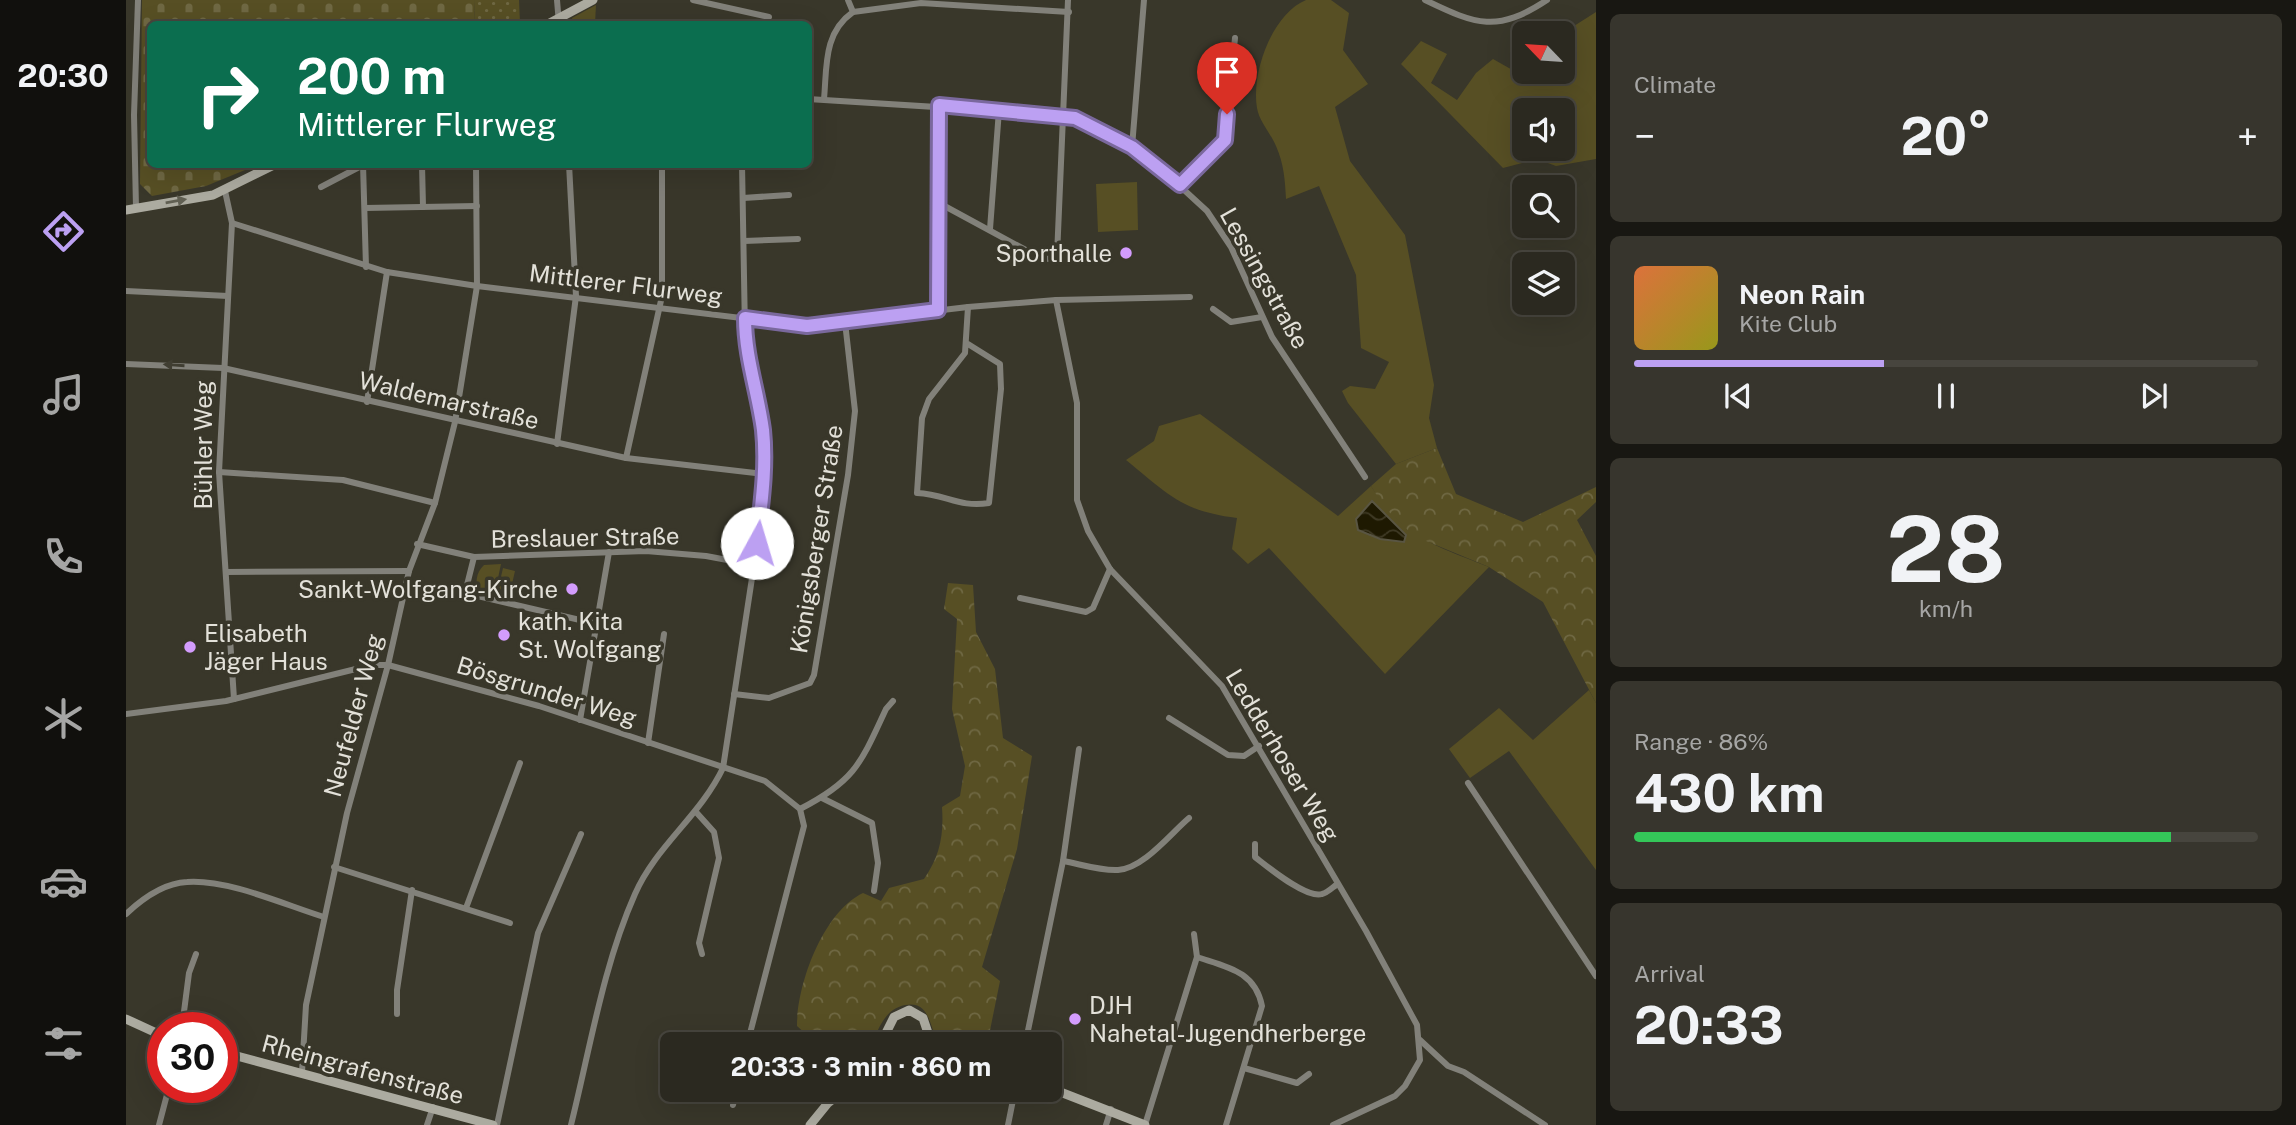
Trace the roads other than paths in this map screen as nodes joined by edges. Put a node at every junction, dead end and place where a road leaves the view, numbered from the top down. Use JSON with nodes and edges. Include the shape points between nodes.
{"nodes":[{"id":1,"x":138,"y":0,"type":"edge"},
{"id":2,"x":557,"y":0,"type":"edge"},
{"id":3,"x":593,"y":0,"type":"edge"},
{"id":4,"x":693,"y":0,"type":"edge"},
{"id":5,"x":848,"y":0,"type":"edge"},
{"id":6,"x":1068,"y":0,"type":"edge"},
{"id":7,"x":1143,"y":0,"type":"edge"},
{"id":8,"x":1426,"y":0,"type":"edge"},
{"id":9,"x":1547,"y":0,"type":"edge"},
{"id":10,"x":853,"y":12,"type":"junction"},
{"id":11,"x":1069,"y":12,"type":"junction"},
{"id":12,"x":769,"y":17,"type":"dead end"},
{"id":13,"x":558,"y":21,"type":"edge"},
{"id":14,"x":560,"y":21,"type":"edge"},
{"id":15,"x":1235,"y":38,"type":"dead end"},
{"id":16,"x":812,"y":99,"type":"edge"},
{"id":17,"x":824,"y":100,"type":"junction"},
{"id":18,"x":939,"y":105,"type":"junction"},
{"id":19,"x":999,"y":110,"type":"junction"},
{"id":20,"x":130,"y":115,"type":"edge"},
{"id":21,"x":1064,"y":115,"type":"junction"},
{"id":22,"x":1132,"y":147,"type":"junction"},
{"id":23,"x":268,"y":168,"type":"edge"},
{"id":24,"x":358,"y":168,"type":"edge"},
{"id":25,"x":364,"y":168,"type":"edge"},
{"id":26,"x":422,"y":168,"type":"edge"},
{"id":27,"x":476,"y":168,"type":"edge"},
{"id":28,"x":569,"y":168,"type":"edge"},
{"id":29,"x":662,"y":168,"type":"edge"},
{"id":30,"x":742,"y":168,"type":"edge"},
{"id":31,"x":1180,"y":185,"type":"junction"},
{"id":32,"x":321,"y":187,"type":"dead end"},
{"id":33,"x":225,"y":191,"type":"junction"},
{"id":34,"x":789,"y":195,"type":"dead end"},
{"id":35,"x":743,"y":198,"type":"junction"},
{"id":36,"x":939,"y":203,"type":"junction"},
{"id":37,"x":477,"y":206,"type":"junction"},
{"id":38,"x":423,"y":207,"type":"junction"},
{"id":39,"x":365,"y":208,"type":"junction"},
{"id":40,"x":131,"y":209,"type":"edge"},
{"id":41,"x":232,"y":223,"type":"junction"},
{"id":42,"x":990,"y":229,"type":"junction"},
{"id":43,"x":798,"y":239,"type":"dead end"},
{"id":44,"x":744,"y":241,"type":"junction"},
{"id":45,"x":366,"y":267,"type":"junction"},
{"id":46,"x":387,"y":272,"type":"junction"},
{"id":47,"x":477,"y":286,"type":"junction"},
{"id":48,"x":126,"y":290,"type":"edge"},
{"id":49,"x":228,"y":296,"type":"junction"},
{"id":50,"x":576,"y":296,"type":"junction"},
{"id":51,"x":1190,"y":297,"type":"dead end"},
{"id":52,"x":1056,"y":300,"type":"junction"},
{"id":53,"x":659,"y":306,"type":"junction"},
{"id":54,"x":968,"y":306,"type":"junction"},
{"id":55,"x":1213,"y":309,"type":"dead end"},
{"id":56,"x":938,"y":310,"type":"junction"},
{"id":57,"x":1262,"y":317,"type":"junction"},
{"id":58,"x":745,"y":318,"type":"junction"},
{"id":59,"x":845,"y":322,"type":"junction"},
{"id":60,"x":968,"y":344,"type":"junction"},
{"id":61,"x":126,"y":364,"type":"edge"},
{"id":62,"x":223,"y":368,"type":"junction"},
{"id":63,"x":367,"y":402,"type":"junction"},
{"id":64,"x":455,"y":422,"type":"junction"},
{"id":65,"x":557,"y":444,"type":"junction"},
{"id":66,"x":626,"y":458,"type":"junction"},
{"id":67,"x":219,"y":472,"type":"junction"},
{"id":68,"x":764,"y":474,"type":"junction"},
{"id":69,"x":1365,"y":477,"type":"dead end"},
{"id":70,"x":435,"y":503,"type":"junction"},
{"id":71,"x":416,"y":544,"type":"junction"},
{"id":72,"x":609,"y":552,"type":"junction"},
{"id":73,"x":474,"y":557,"type":"junction"},
{"id":74,"x":754,"y":565,"type":"junction"},
{"id":75,"x":1110,"y":569,"type":"junction"},
{"id":76,"x":409,"y":571,"type":"junction"},
{"id":77,"x":226,"y":572,"type":"junction"},
{"id":78,"x":1020,"y":598,"type":"dead end"},
{"id":79,"x":597,"y":624,"type":"junction"},
{"id":80,"x":664,"y":635,"type":"dead end"},
{"id":81,"x":388,"y":665,"type":"junction"},
{"id":82,"x":734,"y":694,"type":"junction"},
{"id":83,"x":234,"y":699,"type":"junction"},
{"id":84,"x":894,"y":701,"type":"dead end"},
{"id":85,"x":126,"y":714,"type":"edge"},
{"id":86,"x":1169,"y":718,"type":"dead end"},
{"id":87,"x":580,"y":720,"type":"junction"},
{"id":88,"x":648,"y":743,"type":"junction"},
{"id":89,"x":1259,"y":746,"type":"junction"},
{"id":90,"x":1079,"y":749,"type":"dead end"},
{"id":91,"x":520,"y":762,"type":"dead end"},
{"id":92,"x":723,"y":768,"type":"junction"},
{"id":93,"x":1468,"y":783,"type":"dead end"},
{"id":94,"x":822,"y":798,"type":"junction"},
{"id":95,"x":800,"y":809,"type":"junction"},
{"id":96,"x":696,"y":812,"type":"junction"},
{"id":97,"x":1189,"y":817,"type":"dead end"},
{"id":98,"x":581,"y":834,"type":"dead end"},
{"id":99,"x":1255,"y":844,"type":"dead end"},
{"id":100,"x":1063,"y":861,"type":"junction"},
{"id":101,"x":334,"y":867,"type":"junction"},
{"id":102,"x":1336,"y":885,"type":"junction"},
{"id":103,"x":412,"y":890,"type":"junction"},
{"id":104,"x":874,"y":891,"type":"dead end"},
{"id":105,"x":466,"y":908,"type":"junction"},
{"id":106,"x":126,"y":914,"type":"edge"},
{"id":107,"x":324,"y":917,"type":"junction"},
{"id":108,"x":510,"y":923,"type":"dead end"},
{"id":109,"x":1194,"y":934,"type":"dead end"},
{"id":110,"x":196,"y":954,"type":"dead end"},
{"id":111,"x":702,"y":954,"type":"dead end"},
{"id":112,"x":1197,"y":957,"type":"junction"},
{"id":113,"x":1596,"y":976,"type":"edge"},
{"id":114,"x":184,"y":1012,"type":"edge"},
{"id":115,"x":397,"y":1014,"type":"dead end"},
{"id":116,"x":126,"y":1019,"type":"edge"},
{"id":117,"x":147,"y":1029,"type":"edge"},
{"id":118,"x":750,"y":1032,"type":"edge"},
{"id":119,"x":886,"y":1032,"type":"edge"},
{"id":120,"x":928,"y":1032,"type":"edge"},
{"id":121,"x":1028,"y":1032,"type":"edge"},
{"id":122,"x":1420,"y":1040,"type":"junction"},
{"id":123,"x":238,"y":1056,"type":"edge"},
{"id":124,"x":1244,"y":1068,"type":"junction"},
{"id":125,"x":302,"y":1072,"type":"junction"},
{"id":126,"x":1309,"y":1074,"type":"dead end"},
{"id":127,"x":1062,"y":1092,"type":"edge"},
{"id":128,"x":734,"y":1102,"type":"edge"},
{"id":129,"x":829,"y":1102,"type":"edge"},
{"id":130,"x":1013,"y":1102,"type":"edge"},
{"id":131,"x":165,"y":1103,"type":"edge"},
{"id":132,"x":733,"y":1105,"type":"dead end"},
{"id":133,"x":433,"y":1107,"type":"junction"},
{"id":134,"x":1111,"y":1109,"type":"junction"},
{"id":135,"x":159,"y":1125,"type":"edge"},
{"id":136,"x":427,"y":1125,"type":"edge"},
{"id":137,"x":495,"y":1125,"type":"edge"},
{"id":138,"x":571,"y":1125,"type":"edge"},
{"id":139,"x":810,"y":1125,"type":"edge"},
{"id":140,"x":1008,"y":1125,"type":"edge"},
{"id":141,"x":1106,"y":1125,"type":"edge"},
{"id":142,"x":1145,"y":1125,"type":"edge"},
{"id":143,"x":1226,"y":1125,"type":"edge"},
{"id":144,"x":1334,"y":1125,"type":"edge"},
{"id":145,"x":1545,"y":1125,"type":"edge"}],
"edges":[{"from":1,"to":20,"type":"street"},
{"from":2,"to":13,"type":"street"},
{"from":3,"to":14,"type":"street"},
{"from":4,"to":12,"type":"street"},
{"from":5,"to":10,"type":"street"},
{"from":6,"to":11,"type":"street"},
{"from":7,"to":22,"type":"street"},
{"from":8,"to":9,"type":"street","via":[[1491,24],[1516,18]]},
{"from":10,"to":11,"type":"street","via":[[921,3]]},
{"from":10,"to":17,"type":"street","via":[[834,30],[829,43]]},
{"from":11,"to":21,"type":"street"},
{"from":15,"to":31,"type":"street","via":[[1225,140]]},
{"from":16,"to":17,"type":"street","name":"Lessingstraße"},
{"from":17,"to":18,"type":"street","name":"Lessingstraße"},
{"from":18,"to":19,"type":"street","name":"Lessingstraße"},
{"from":18,"to":36,"type":"street"},
{"from":19,"to":21,"type":"street","name":"Lessingstraße"},
{"from":19,"to":42,"type":"street"},
{"from":20,"to":40,"type":"street"},
{"from":21,"to":22,"type":"street","name":"Lessingstraße"},
{"from":21,"to":42,"type":"street","via":[[1057,256],[1035,255]]},
{"from":22,"to":31,"type":"street","name":"Lessingstraße"},
{"from":23,"to":33,"type":"street"},
{"from":24,"to":32,"type":"street"},
{"from":25,"to":39,"type":"street"},
{"from":26,"to":38,"type":"street"},
{"from":27,"to":37,"type":"street","name":"Neufelder Weg"},
{"from":28,"to":50,"type":"street"},
{"from":29,"to":53,"type":"street"},
{"from":30,"to":35,"type":"street"},
{"from":31,"to":57,"type":"street","name":"Lessingstraße","via":[[1207,211],[1231,247]]},
{"from":40,"to":33,"type":"street","one_way":true},
{"from":33,"to":41,"type":"street","name":"Bühler Weg"},
{"from":34,"to":35,"type":"street"},
{"from":35,"to":44,"type":"street"},
{"from":36,"to":42,"type":"street"},
{"from":36,"to":56,"type":"street"},
{"from":37,"to":38,"type":"street"},
{"from":37,"to":47,"type":"street","name":"Neufelder Weg"},
{"from":38,"to":39,"type":"street"},
{"from":39,"to":45,"type":"street"},
{"from":41,"to":45,"type":"street","name":"Mittlerer Flurweg"},
{"from":41,"to":49,"type":"street","name":"Bühler Weg"},
{"from":43,"to":44,"type":"street"},
{"from":44,"to":58,"type":"street"},
{"from":45,"to":46,"type":"street","name":"Mittlerer Flurweg"},
{"from":46,"to":47,"type":"street","name":"Mittlerer Flurweg"},
{"from":46,"to":63,"type":"street"},
{"from":47,"to":50,"type":"street","name":"Mittlerer Flurweg"},
{"from":47,"to":64,"type":"street","name":"Neufelder Weg"},
{"from":48,"to":49,"type":"street"},
{"from":49,"to":62,"type":"street","name":"Bühler Weg"},
{"from":50,"to":53,"type":"street","name":"Mittlerer Flurweg"},
{"from":50,"to":65,"type":"street"},
{"from":51,"to":52,"type":"street","name":"Mittlerer Flurweg"},
{"from":52,"to":54,"type":"street","name":"Mittlerer Flurweg"},
{"from":52,"to":75,"type":"street","name":"Ledderhoser Weg","via":[[1077,403],[1077,500]]},
{"from":53,"to":58,"type":"street","name":"Mittlerer Flurweg"},
{"from":53,"to":66,"type":"street"},
{"from":54,"to":56,"type":"street","name":"Mittlerer Flurweg"},
{"from":54,"to":60,"type":"street"},
{"from":55,"to":57,"type":"street","via":[[1231,323]]},
{"from":56,"to":59,"type":"street","name":"Mittlerer Flurweg"},
{"from":57,"to":69,"type":"street","name":"Lessingstraße"},
{"from":58,"to":59,"type":"street","name":"Mittlerer Flurweg","via":[[807,326]]},
{"from":58,"to":68,"type":"street","via":[[748,360],[763,431]]},
{"from":59,"to":82,"type":"street","name":"Königsberger Straße","via":[[855,411],[814,675],[810,683],[769,698]]},
{"from":60,"to":60,"type":"street","via":[[1000,364],[1001,389],[989,503],[969,506],[932,493],[917,493],[924,409]]},
{"from":62,"to":61,"type":"street","name":"Waldemarstraße","one_way":true},
{"from":62,"to":63,"type":"street","name":"Waldemarstraße"},
{"from":62,"to":67,"type":"street","name":"Bühler Weg"},
{"from":63,"to":64,"type":"street","name":"Waldemarstraße"},
{"from":64,"to":65,"type":"street","name":"Waldemarstraße"},
{"from":64,"to":70,"type":"street","name":"Neufelder Weg"},
{"from":65,"to":66,"type":"street","name":"Waldemarstraße"},
{"from":66,"to":68,"type":"street","name":"Waldemarstraße"},
{"from":67,"to":70,"type":"street","via":[[343,481]]},
{"from":67,"to":77,"type":"street","name":"Bühler Weg"},
{"from":68,"to":74,"type":"street"},
{"from":70,"to":71,"type":"street","name":"Neufelder Weg"},
{"from":71,"to":73,"type":"street","name":"Breslauer Straße"},
{"from":71,"to":76,"type":"street","name":"Neufelder Weg"},
{"from":72,"to":73,"type":"street","name":"Breslauer Straße"},
{"from":72,"to":74,"type":"street","name":"Breslauer Straße","via":[[706,556]]},
{"from":72,"to":79,"type":"street"},
{"from":73,"to":79,"type":"street","via":[[465,593]]},
{"from":74,"to":82,"type":"street"},
{"from":75,"to":78,"type":"street","via":[[1093,608],[1086,612]]},
{"from":75,"to":89,"type":"street","name":"Ledderhoser Weg","via":[[1207,666]]},
{"from":76,"to":77,"type":"street"},
{"from":76,"to":81,"type":"street","name":"Neufelder Weg"},
{"from":77,"to":83,"type":"street","name":"Bühler Weg"},
{"from":79,"to":87,"type":"street"},
{"from":80,"to":88,"type":"street"},
{"from":81,"to":83,"type":"street","name":"Bösgrunder Weg"},
{"from":81,"to":87,"type":"street","name":"Bösgrunder Weg"},
{"from":81,"to":101,"type":"street","name":"Neufelder Weg"},
{"from":82,"to":92,"type":"street"},
{"from":83,"to":85,"type":"street","name":"Bösgrunder Weg"},
{"from":84,"to":94,"type":"street","via":[[854,772]]},
{"from":86,"to":89,"type":"street","via":[[1228,755],[1244,756]]},
{"from":87,"to":88,"type":"street","name":"Bösgrunder Weg"},
{"from":88,"to":92,"type":"street","name":"Bösgrunder Weg"},
{"from":89,"to":102,"type":"street","name":"Ledderhoser Weg"},
{"from":90,"to":100,"type":"street"},
{"from":91,"to":105,"type":"street"},
{"from":92,"to":95,"type":"street","name":"Bösgrunder Weg","via":[[765,781]]},
{"from":92,"to":96,"type":"street"},
{"from":93,"to":113,"type":"street"},
{"from":94,"to":95,"type":"street"},
{"from":94,"to":104,"type":"street","via":[[872,823],[878,863]]},
{"from":95,"to":118,"type":"street","via":[[802,839]]},
{"from":96,"to":111,"type":"street","via":[[714,832],[719,858],[699,943]]},
{"from":96,"to":138,"type":"street","via":[[657,856],[635,894],[613,958]]},
{"from":97,"to":100,"type":"street","via":[[1124,869]]},
{"from":98,"to":137,"type":"street","via":[[538,933]]},
{"from":99,"to":102,"type":"street","via":[[1255,857],[1313,894]]},
{"from":100,"to":121,"type":"street"},
{"from":101,"to":103,"type":"street"},
{"from":101,"to":107,"type":"street","name":"Neufelder Weg"},
{"from":102,"to":122,"type":"street","name":"Ledderhoser Weg","via":[[1398,989]]},
{"from":103,"to":105,"type":"street"},
{"from":103,"to":115,"type":"street"},
{"from":105,"to":108,"type":"street"},
{"from":106,"to":107,"type":"street","via":[[150,894],[186,881],[227,887]]},
{"from":107,"to":125,"type":"street","name":"Neufelder Weg","via":[[306,1005]]},
{"from":109,"to":112,"type":"street"},
{"from":110,"to":114,"type":"street"},
{"from":112,"to":124,"type":"street","via":[[1244,972],[1260,993],[1262,1006]]},
{"from":112,"to":142,"type":"street"},
{"from":116,"to":117,"type":"street"},
{"from":119,"to":120,"type":"street","via":[[894,1017],[909,1010],[923,1018]]},
{"from":122,"to":144,"type":"street","via":[[1420,1060],[1395,1096]]},
{"from":122,"to":145,"type":"street","via":[[1448,1066]]},
{"from":123,"to":125,"type":"street","name":"Rheingrafenstraße"},
{"from":124,"to":126,"type":"street","via":[[1297,1083]]},
{"from":124,"to":143,"type":"street"},
{"from":125,"to":133,"type":"street","name":"Rheingrafenstraße"},
{"from":127,"to":134,"type":"street"},
{"from":128,"to":132,"type":"street"},
{"from":129,"to":139,"type":"street"},
{"from":130,"to":140,"type":"street"},
{"from":131,"to":135,"type":"street"},
{"from":133,"to":136,"type":"street"},
{"from":133,"to":137,"type":"street","name":"Rheingrafenstraße"},
{"from":134,"to":141,"type":"street"},
{"from":134,"to":142,"type":"street"}]}
